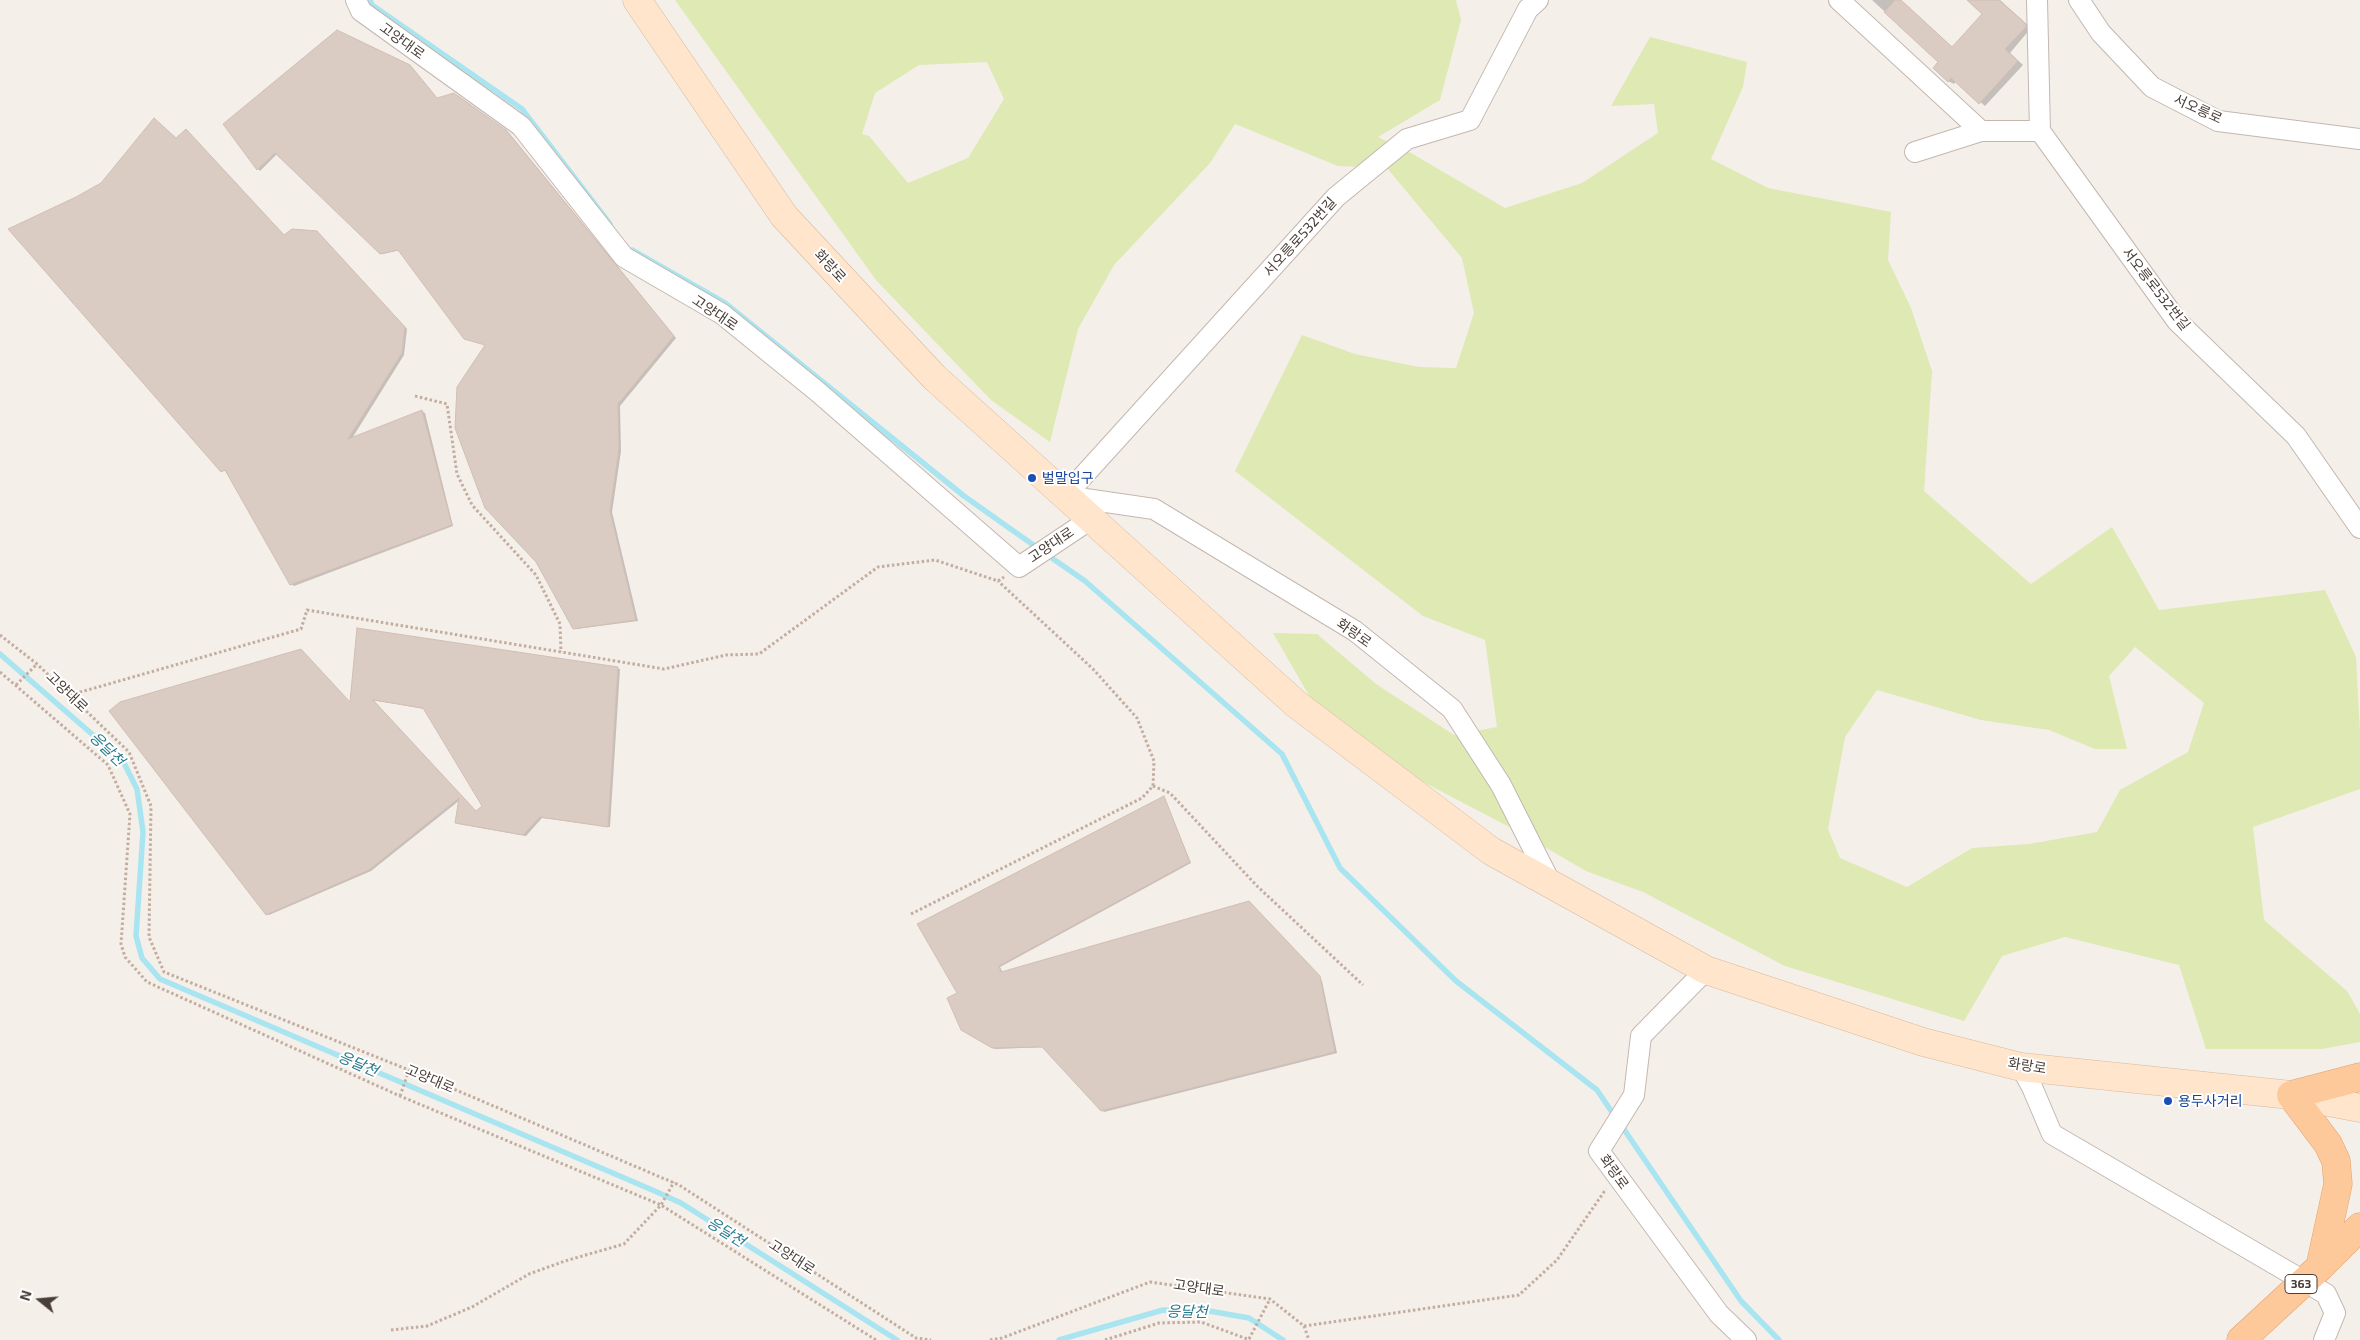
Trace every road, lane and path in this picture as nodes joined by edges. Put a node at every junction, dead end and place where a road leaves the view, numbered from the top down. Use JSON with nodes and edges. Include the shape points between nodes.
{"nodes":[{"id":1,"x":356,"y":0,"type":"edge"},
{"id":2,"x":637,"y":0,"type":"edge"},
{"id":3,"x":1538,"y":0,"type":"edge"},
{"id":4,"x":1839,"y":0,"type":"edge"},
{"id":5,"x":2037,"y":0,"type":"edge"},
{"id":6,"x":2079,"y":0,"type":"edge"},
{"id":7,"x":1981,"y":131,"type":"junction"},
{"id":8,"x":2040,"y":131,"type":"junction"},
{"id":9,"x":2360,"y":139,"type":"edge"},
{"id":10,"x":1916,"y":152,"type":"dead end"},
{"id":11,"x":416,"y":396,"type":"dead end"},
{"id":12,"x":1066,"y":496,"type":"junction"},
{"id":13,"x":1091,"y":519,"type":"junction"},
{"id":14,"x":2360,"y":528,"type":"edge"},
{"id":15,"x":1019,"y":567,"type":"junction"},
{"id":16,"x":998,"y":582,"type":"junction"},
{"id":17,"x":0,"y":635,"type":"edge"},
{"id":18,"x":561,"y":652,"type":"junction"},
{"id":19,"x":37,"y":664,"type":"junction"},
{"id":20,"x":0,"y":672,"type":"edge"},
{"id":21,"x":16,"y":685,"type":"junction"},
{"id":22,"x":70,"y":695,"type":"junction"},
{"id":23,"x":1153,"y":786,"type":"junction"},
{"id":24,"x":1551,"y":884,"type":"junction"},
{"id":25,"x":911,"y":914,"type":"dead end"},
{"id":26,"x":1706,"y":970,"type":"junction"},
{"id":27,"x":1362,"y":985,"type":"dead end"},
{"id":28,"x":2021,"y":1067,"type":"junction"},
{"id":29,"x":409,"y":1070,"type":"junction"},
{"id":30,"x":2360,"y":1077,"type":"edge"},
{"id":31,"x":2291,"y":1095,"type":"junction"},
{"id":32,"x":400,"y":1096,"type":"junction"},
{"id":33,"x":2360,"y":1108,"type":"edge"},
{"id":34,"x":1616,"y":1174,"type":"junction"},
{"id":35,"x":674,"y":1183,"type":"junction"},
{"id":36,"x":661,"y":1205,"type":"junction"},
{"id":37,"x":2360,"y":1227,"type":"edge"},
{"id":38,"x":2360,"y":1254,"type":"edge"},
{"id":39,"x":2312,"y":1274,"type":"junction"},
{"id":40,"x":1270,"y":1299,"type":"junction"},
{"id":41,"x":1304,"y":1326,"type":"junction"},
{"id":42,"x":391,"y":1330,"type":"dead end"},
{"id":43,"x":876,"y":1340,"type":"edge"},
{"id":44,"x":931,"y":1340,"type":"edge"},
{"id":45,"x":990,"y":1340,"type":"edge"},
{"id":46,"x":1105,"y":1340,"type":"edge"},
{"id":47,"x":1250,"y":1340,"type":"edge"},
{"id":48,"x":1309,"y":1340,"type":"edge"},
{"id":49,"x":1746,"y":1340,"type":"edge"},
{"id":50,"x":2241,"y":1340,"type":"edge"},
{"id":51,"x":2324,"y":1340,"type":"edge"}],
"edges":[{"from":1,"to":15,"type":"street","name":"고양대로","via":[[362,11],[521,126],[624,257],[722,314],[818,392]]},
{"from":2,"to":12,"type":"main road","name":"화랑로","via":[[784,216],[934,377]]},
{"from":3,"to":12,"type":"street","name":"서오릉로532번길","via":[[1528,9],[1470,120],[1407,139],[1336,197]]},
{"from":4,"to":7,"type":"street"},
{"from":5,"to":8,"type":"street"},
{"from":6,"to":9,"type":"street","name":"서오릉로","via":[[2101,33],[2152,87],[2218,121]]},
{"from":7,"to":8,"type":"street"},
{"from":7,"to":10,"type":"street"},
{"from":8,"to":14,"type":"street","name":"서오릉로532번길","via":[[2177,321],[2296,436]]},
{"from":11,"to":18,"type":"path","via":[[447,404],[457,474],[472,505],[536,575],[560,624]]},
{"from":12,"to":13,"type":"main road","name":"화랑로"},
{"from":12,"to":24,"type":"street","name":"화랑로","via":[[1154,509],[1355,631],[1452,709],[1501,785]]},
{"from":13,"to":15,"type":"street","name":"고양대로"},
{"from":13,"to":24,"type":"main road","name":"화랑로","via":[[1296,704],[1491,851]]},
{"from":15,"to":16,"type":"path"},
{"from":16,"to":18,"type":"path","via":[[935,560],[878,567],[759,654],[726,655],[664,669]]},
{"from":16,"to":23,"type":"path","via":[[1092,669],[1137,718],[1154,761]]},
{"from":17,"to":19,"type":"path","name":"고양대로"},
{"from":18,"to":22,"type":"path","via":[[308,610],[300,629]]},
{"from":19,"to":21,"type":"path"},
{"from":19,"to":22,"type":"path","name":"고양대로"},
{"from":20,"to":21,"type":"path","name":"고양대로"},
{"from":21,"to":32,"type":"path","name":"고양대로","via":[[108,765],[130,814],[121,944],[124,957],[147,982]]},
{"from":22,"to":29,"type":"path","name":"고양대로","via":[[129,752],[151,806],[149,937],[164,972]]},
{"from":23,"to":25,"type":"path","via":[[1142,798]]},
{"from":23,"to":27,"type":"path","via":[[1170,793],[1257,886]]},
{"from":24,"to":26,"type":"main road","name":"화랑로"},
{"from":26,"to":28,"type":"main road","name":"화랑로","via":[[1923,1042]]},
{"from":26,"to":34,"type":"street","name":"화랑로","via":[[1641,1036],[1634,1095],[1599,1151]]},
{"from":28,"to":31,"type":"main road","name":"화랑로"},
{"from":28,"to":39,"type":"street","via":[[2052,1134]]},
{"from":29,"to":32,"type":"path"},
{"from":29,"to":35,"type":"path","name":"고양대로"},
{"from":30,"to":31,"type":"main road"},
{"from":31,"to":33,"type":"main road","name":"화랑로"},
{"from":31,"to":39,"type":"main road","via":[[2328,1144],[2336,1161],[2338,1184]]},
{"from":32,"to":36,"type":"path","name":"고양대로"},
{"from":34,"to":41,"type":"path","via":[[1557,1260],[1519,1295]]},
{"from":34,"to":49,"type":"street","name":"화랑로","via":[[1719,1314]]},
{"from":35,"to":36,"type":"path"},
{"from":35,"to":44,"type":"path","name":"고양대로","via":[[916,1338]]},
{"from":36,"to":42,"type":"path","via":[[624,1244],[565,1260],[529,1274],[472,1307],[427,1326]]},
{"from":36,"to":43,"type":"path","name":"고양대로"},
{"from":37,"to":39,"type":"main road","number":"363"},
{"from":38,"to":39,"type":"main road"},
{"from":39,"to":50,"type":"main road","number":"363"},
{"from":39,"to":51,"type":"street","via":[[2335,1313]]},
{"from":40,"to":41,"type":"path"},
{"from":40,"to":45,"type":"path","name":"고양대로","via":[[1150,1282]]},
{"from":40,"to":47,"type":"path"},
{"from":41,"to":48,"type":"path"},
{"from":46,"to":47,"type":"path","via":[[1159,1323],[1201,1322]]}]}
